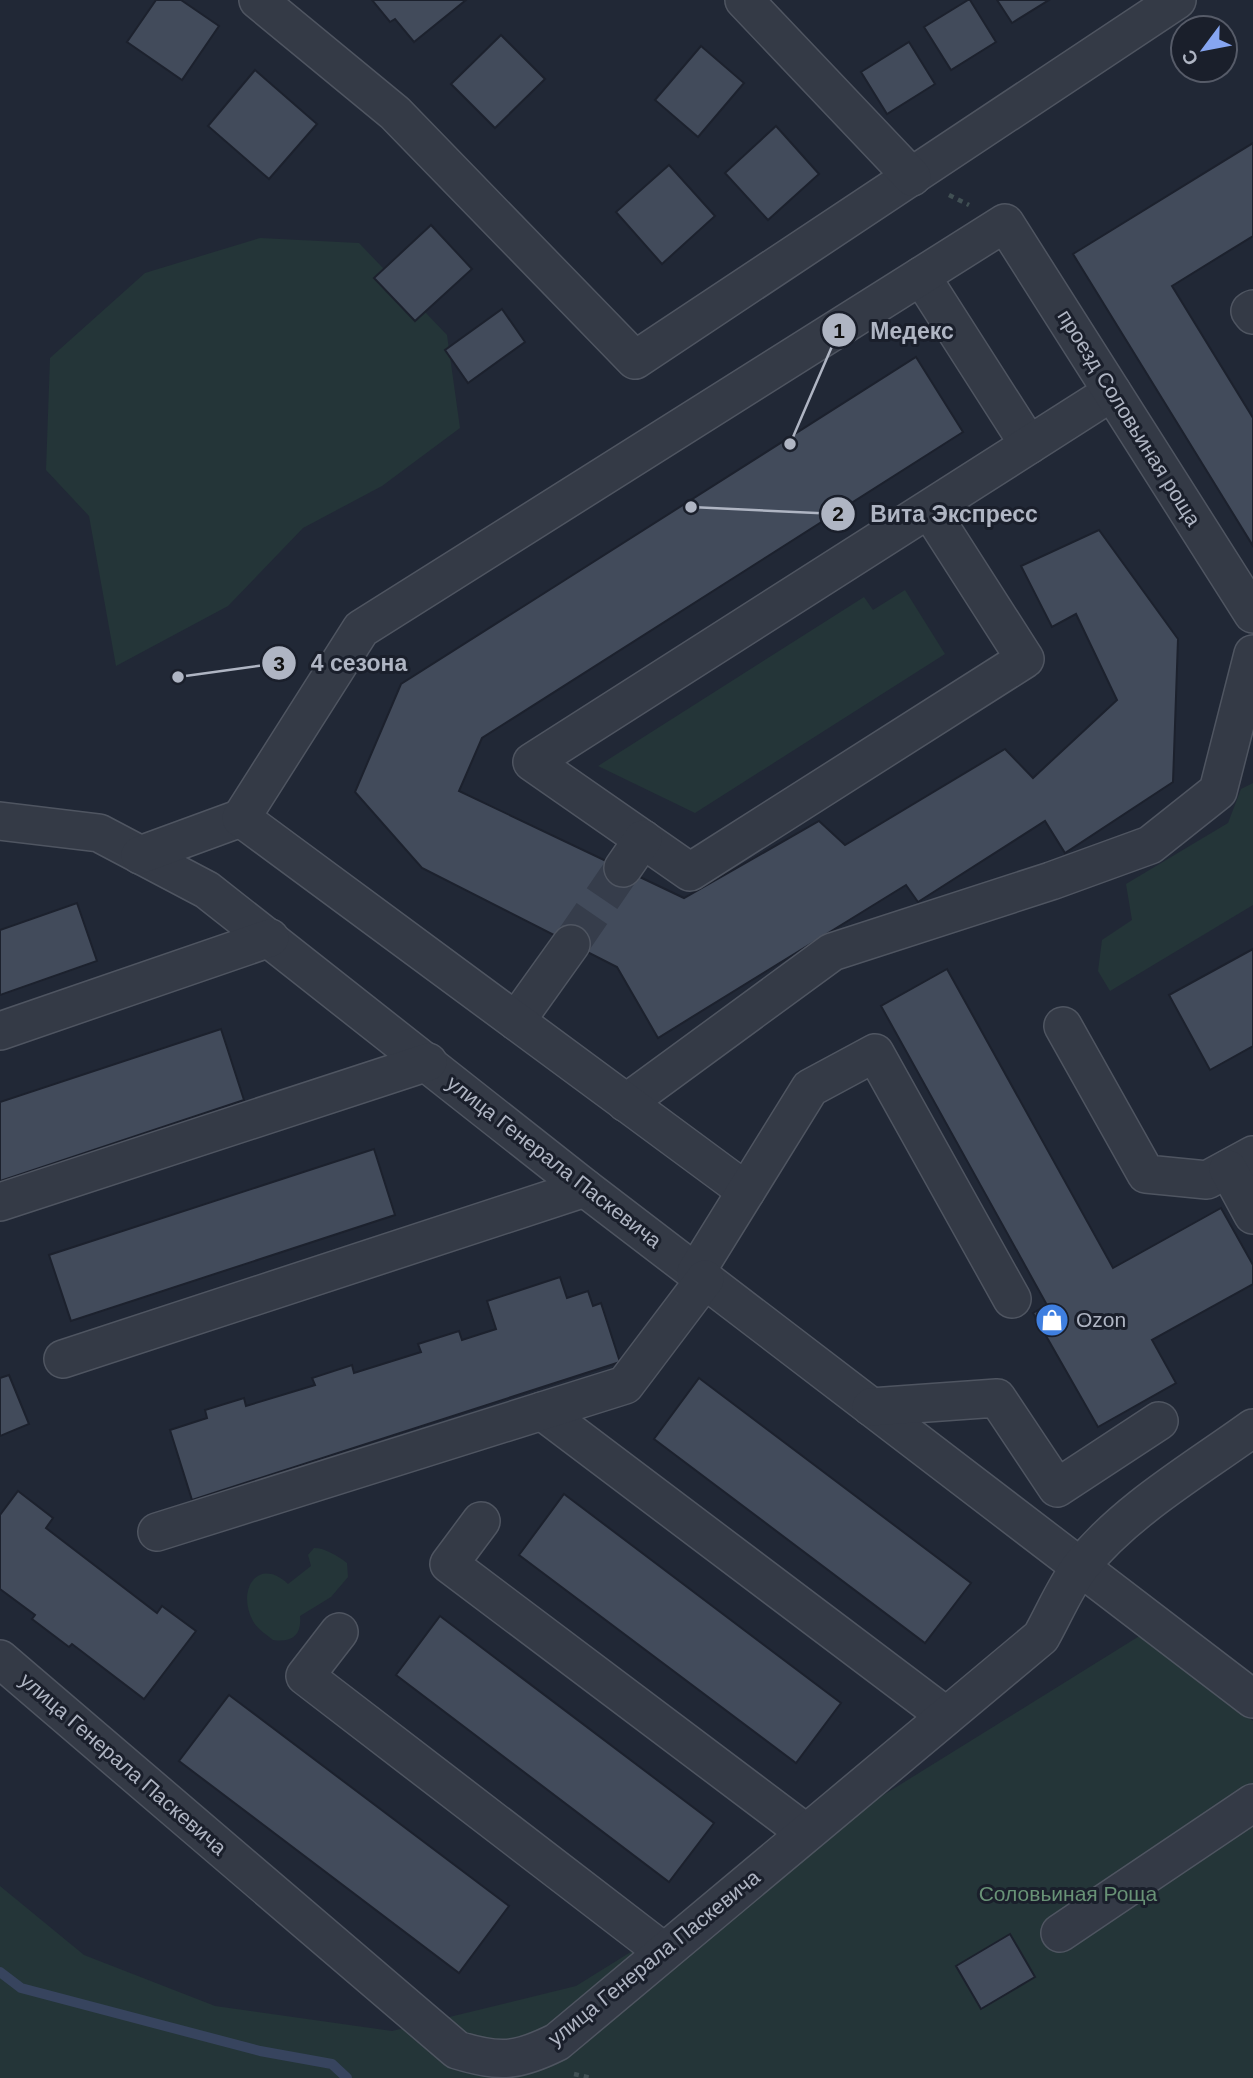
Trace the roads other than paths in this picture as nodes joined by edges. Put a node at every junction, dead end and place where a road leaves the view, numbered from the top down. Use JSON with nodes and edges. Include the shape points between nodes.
{"nodes":[{"id":1,"x":258,"y":0,"type":"edge"},
{"id":2,"x":744,"y":0,"type":"edge"},
{"id":3,"x":1177,"y":0,"type":"edge"},
{"id":4,"x":912,"y":177,"type":"junction"},
{"id":5,"x":921,"y":276,"type":"junction"},
{"id":6,"x":1253,"y":309,"type":"edge"},
{"id":7,"x":1253,"y":316,"type":"edge"},
{"id":8,"x":1112,"y":392,"type":"junction"},
{"id":9,"x":1029,"y":445,"type":"junction"},
{"id":10,"x":929,"y":509,"type":"junction"},
{"id":11,"x":1253,"y":614,"type":"edge"},
{"id":12,"x":1253,"y":654,"type":"edge"},
{"id":13,"x":241,"y":818,"type":"junction"},
{"id":14,"x":0,"y":821,"type":"edge"},
{"id":15,"x":140,"y":855,"type":"junction"},
{"id":16,"x":270,"y":938,"type":"junction"},
{"id":17,"x":571,"y":944,"type":"tunnel mouth"},
{"id":18,"x":516,"y":1021,"type":"junction"},
{"id":19,"x":1063,"y":1026,"type":"dead end"},
{"id":20,"x":0,"y":1031,"type":"edge"},
{"id":21,"x":428,"y":1062,"type":"junction"},
{"id":22,"x":626,"y":1102,"type":"junction"},
{"id":23,"x":1240,"y":1162,"type":"edge"},
{"id":24,"x":584,"y":1188,"type":"junction"},
{"id":25,"x":746,"y":1191,"type":"junction"},
{"id":26,"x":0,"y":1202,"type":"edge"},
{"id":27,"x":1253,"y":1214,"type":"edge"},
{"id":28,"x":701,"y":1275,"type":"junction"},
{"id":29,"x":1012,"y":1299,"type":"dead end"},
{"id":30,"x":63,"y":1359,"type":"dead end"},
{"id":31,"x":871,"y":1407,"type":"junction"},
{"id":32,"x":542,"y":1411,"type":"junction"},
{"id":33,"x":1159,"y":1421,"type":"dead end"},
{"id":34,"x":1253,"y":1428,"type":"edge"},
{"id":35,"x":481,"y":1521,"type":"dead end"},
{"id":36,"x":157,"y":1532,"type":"dead end"},
{"id":37,"x":1080,"y":1568,"type":"junction"},
{"id":38,"x":339,"y":1632,"type":"dead end"},
{"id":39,"x":0,"y":1659,"type":"edge"},
{"id":40,"x":1253,"y":1699,"type":"edge"},
{"id":41,"x":946,"y":1716,"type":"junction"},
{"id":42,"x":1253,"y":1803,"type":"edge"},
{"id":43,"x":806,"y":1833,"type":"junction"},
{"id":44,"x":1060,"y":1933,"type":"dead end"},
{"id":45,"x":664,"y":1952,"type":"junction"}],
"edges":[{"from":1,"to":4,"type":"street","via":[[395,113],[635,360]]},
{"from":2,"to":4,"type":"street"},
{"from":3,"to":4,"type":"street"},
{"from":5,"to":8,"type":"street","name":"проезд Соловьиная роща","via":[[1004,223]]},
{"from":5,"to":9,"type":"street"},
{"from":5,"to":13,"type":"street","via":[[361,629]]},
{"from":6,"to":7,"type":"street"},
{"from":8,"to":9,"type":"street"},
{"from":8,"to":11,"type":"street","name":"проезд Соловьиная роща"},
{"from":9,"to":10,"type":"street"},
{"from":10,"to":10,"type":"street","via":[[532,762],[633,854],[690,872],[1025,659]]},
{"from":12,"to":22,"type":"street","via":[[1218,792],[1150,845],[832,952]]},
{"from":13,"to":15,"type":"street"},
{"from":13,"to":18,"type":"street"},
{"from":14,"to":15,"type":"street","name":"улица Генерала Паскевича","via":[[99,833]]},
{"from":15,"to":16,"type":"street","name":"улица Генерала Паскевича","via":[[207,890]]},
{"from":16,"to":20,"type":"street"},
{"from":16,"to":21,"type":"street","name":"улица Генерала Паскевича"},
{"from":17,"to":18,"type":"street"},
{"from":18,"to":22,"type":"street"},
{"from":19,"to":23,"type":"street","via":[[1146,1174],[1206,1180]]},
{"from":21,"to":24,"type":"street","name":"улица Генерала Паскевича"},
{"from":21,"to":26,"type":"street"},
{"from":22,"to":25,"type":"street"},
{"from":23,"to":27,"type":"street"},
{"from":24,"to":28,"type":"street","name":"улица Генерала Паскевича"},
{"from":24,"to":30,"type":"street"},
{"from":25,"to":28,"type":"street"},
{"from":25,"to":29,"type":"street","via":[[810,1088],[875,1053]]},
{"from":28,"to":31,"type":"street","name":"улица Генерала Паскевича"},
{"from":28,"to":32,"type":"street","via":[[625,1385]]},
{"from":31,"to":33,"type":"street","via":[[997,1398],[1057,1489]]},
{"from":31,"to":37,"type":"street","name":"улица Генерала Паскевича"},
{"from":32,"to":36,"type":"street"},
{"from":32,"to":41,"type":"street"},
{"from":34,"to":37,"type":"street","via":[[1131,1516]]},
{"from":35,"to":43,"type":"street","via":[[449,1564]]},
{"from":37,"to":40,"type":"street","name":"улица Генерала Паскевича"},
{"from":37,"to":41,"type":"street","name":"улица Генерала Паскевича","via":[[1041,1637]]},
{"from":38,"to":45,"type":"street","via":[[305,1676]]},
{"from":39,"to":45,"type":"street","name":"улица Генерала Паскевича","via":[[457,2050],[484,2059],[533,2054],[557,2042]]},
{"from":41,"to":43,"type":"street","name":"улица Генерала Паскевича"},
{"from":42,"to":44,"type":"street"},
{"from":43,"to":45,"type":"street","name":"улица Генерала Паскевича"}]}
